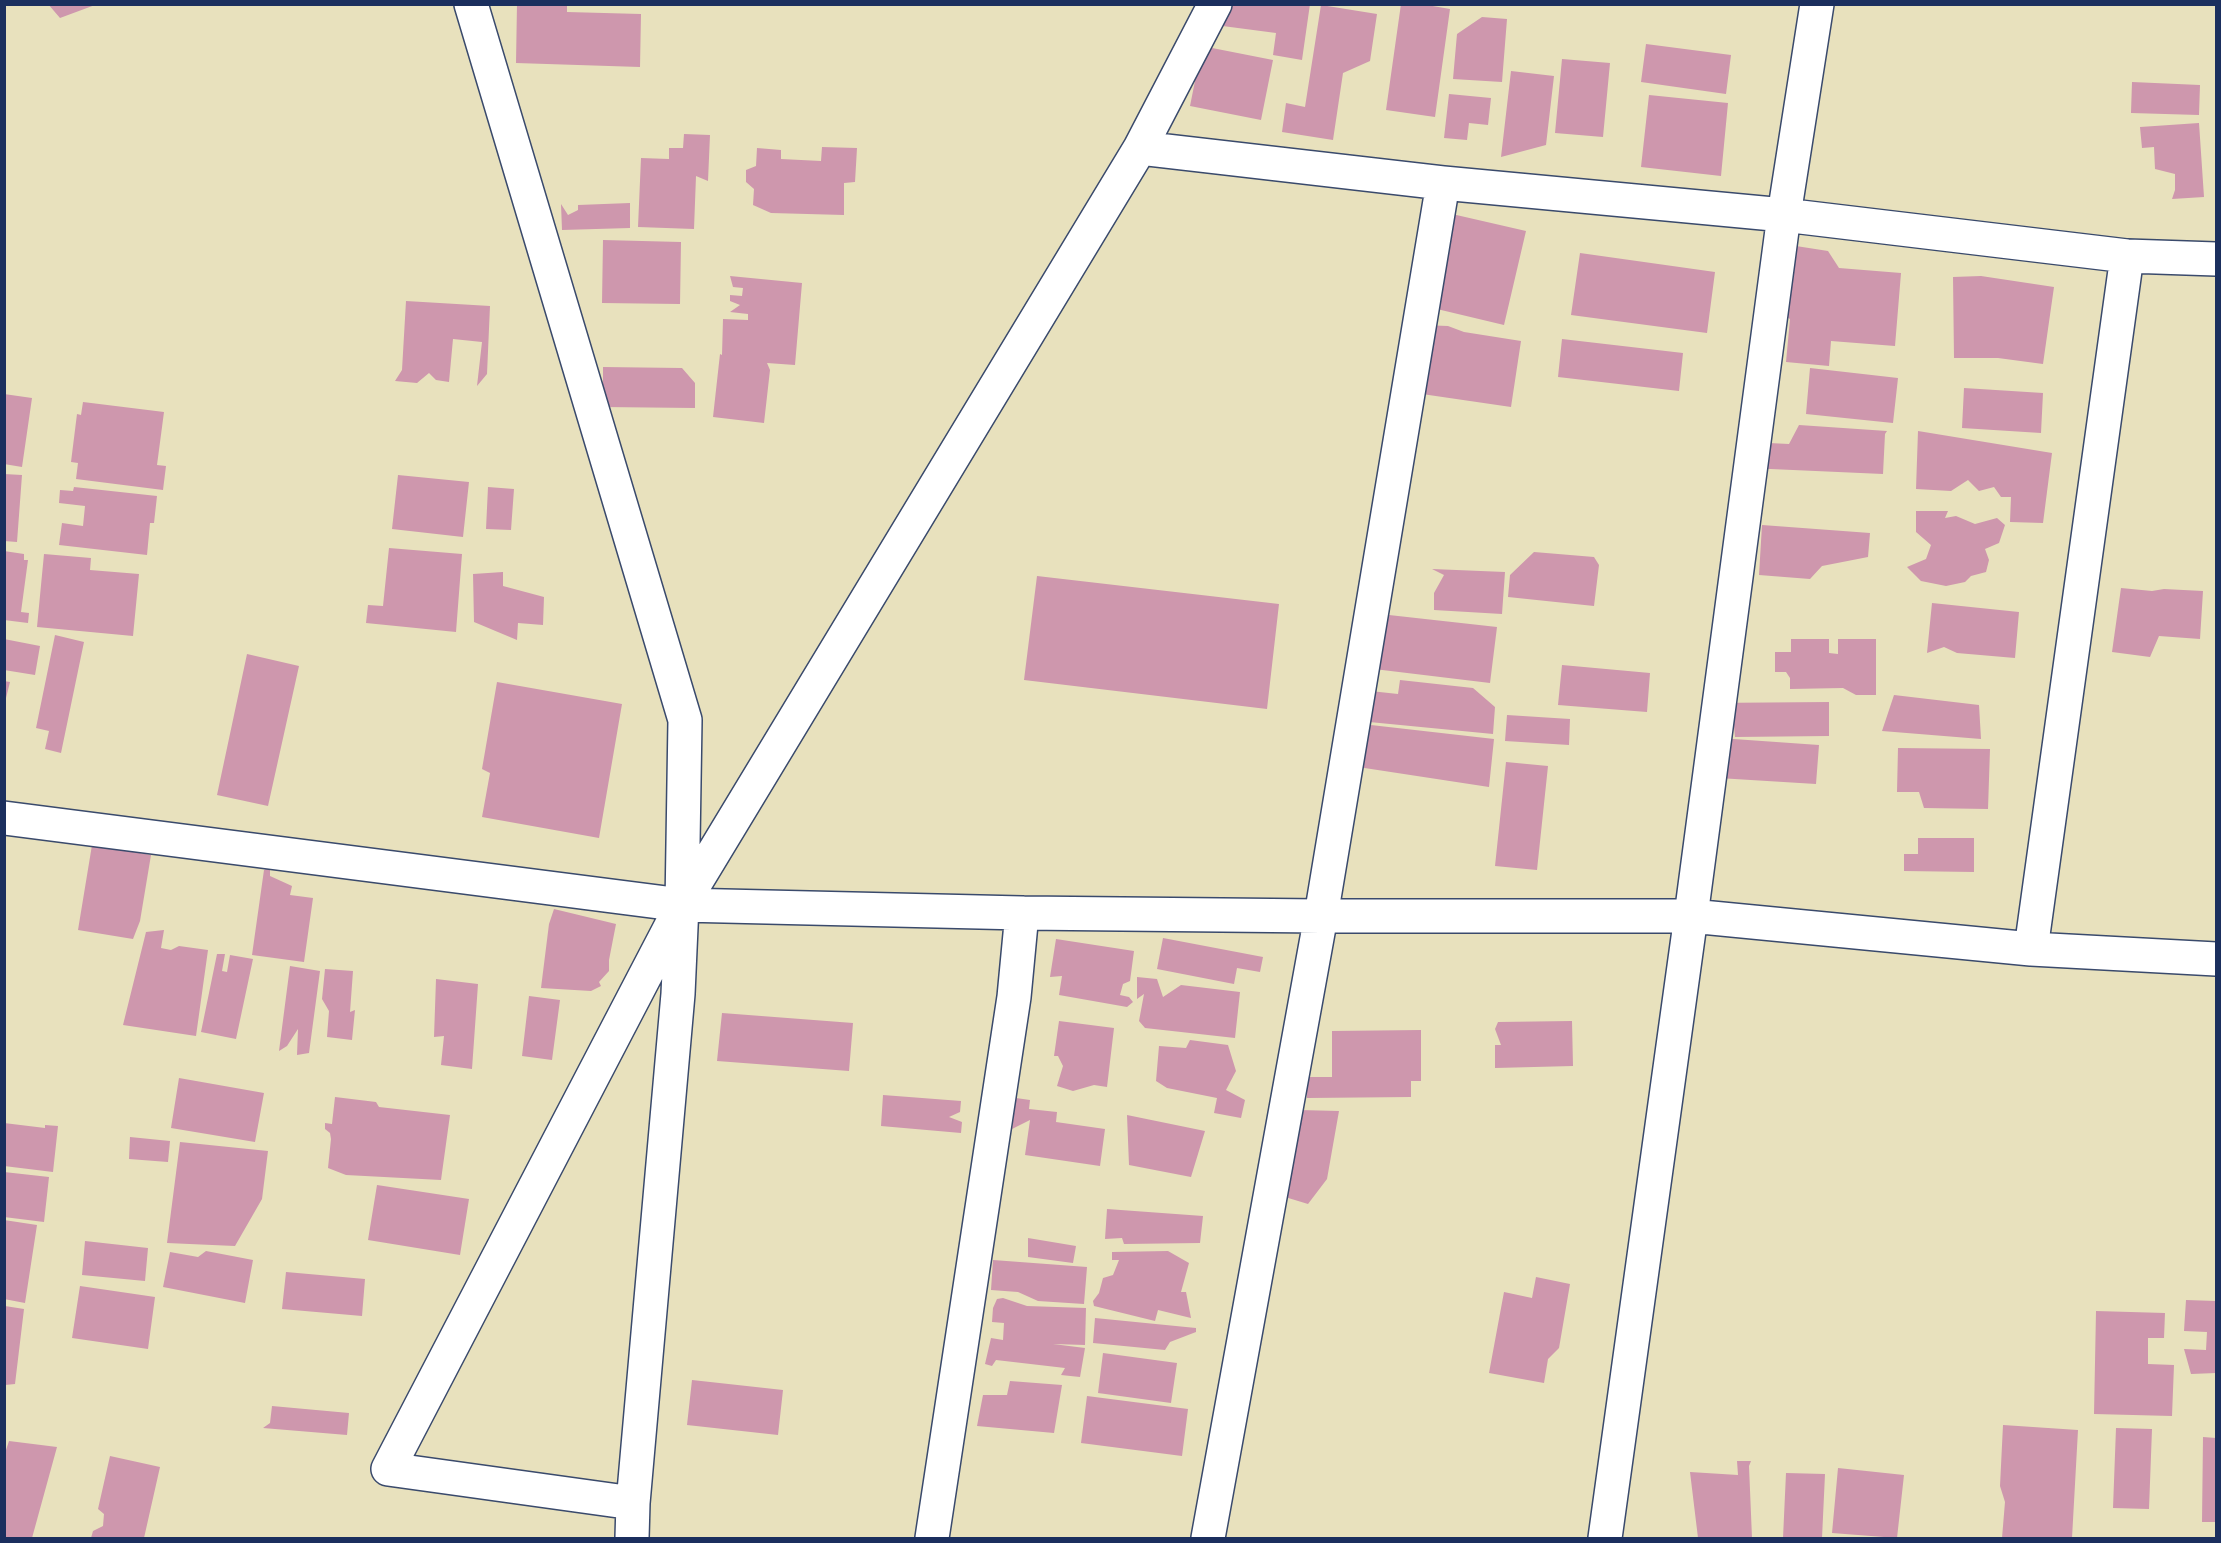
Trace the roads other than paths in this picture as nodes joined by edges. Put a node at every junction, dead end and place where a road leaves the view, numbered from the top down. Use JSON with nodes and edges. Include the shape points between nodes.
{"nodes":[{"id":1,"x":471,"y":4,"type":"edge"},
{"id":2,"x":1215,"y":4,"type":"edge"},
{"id":3,"x":1816,"y":4,"type":"edge"},
{"id":4,"x":1140,"y":148,"type":"junction"},
{"id":5,"x":1443,"y":183,"type":"junction"},
{"id":6,"x":1784,"y":215,"type":"junction"},
{"id":7,"x":2127,"y":256,"type":"junction"},
{"id":8,"x":2217,"y":259,"type":"edge"},
{"id":9,"x":4,"y":818,"type":"edge"},
{"id":10,"x":682,"y":905,"type":"junction"},
{"id":11,"x":1022,"y":913,"type":"junction"},
{"id":12,"x":1322,"y":916,"type":"junction"},
{"id":13,"x":1691,"y":916,"type":"junction"},
{"id":14,"x":2031,"y":948,"type":"junction"},
{"id":15,"x":2217,"y":959,"type":"edge"},
{"id":16,"x":633,"y":1503,"type":"junction"},
{"id":17,"x":632,"y":1539,"type":"edge"},
{"id":18,"x":932,"y":1539,"type":"edge"},
{"id":19,"x":1208,"y":1539,"type":"edge"},
{"id":20,"x":1605,"y":1539,"type":"edge"}],
"edges":[{"from":1,"to":10,"type":"street","via":[[685,720]]},
{"from":2,"to":4,"type":"street"},
{"from":3,"to":6,"type":"street"},
{"from":4,"to":5,"type":"street"},
{"from":4,"to":10,"type":"street"},
{"from":5,"to":6,"type":"street"},
{"from":5,"to":12,"type":"street"},
{"from":6,"to":7,"type":"street"},
{"from":6,"to":13,"type":"street"},
{"from":7,"to":8,"type":"street"},
{"from":7,"to":14,"type":"street"},
{"from":9,"to":10,"type":"street"},
{"from":10,"to":11,"type":"street"},
{"from":10,"to":16,"type":"street","via":[[678,994]]},
{"from":10,"to":16,"type":"street","via":[[388,1469]]},
{"from":11,"to":12,"type":"street"},
{"from":11,"to":18,"type":"street","via":[[1014,997]]},
{"from":12,"to":13,"type":"street"},
{"from":12,"to":19,"type":"street"},
{"from":13,"to":14,"type":"street"},
{"from":13,"to":20,"type":"street"},
{"from":14,"to":15,"type":"street"},
{"from":16,"to":17,"type":"street"}]}
